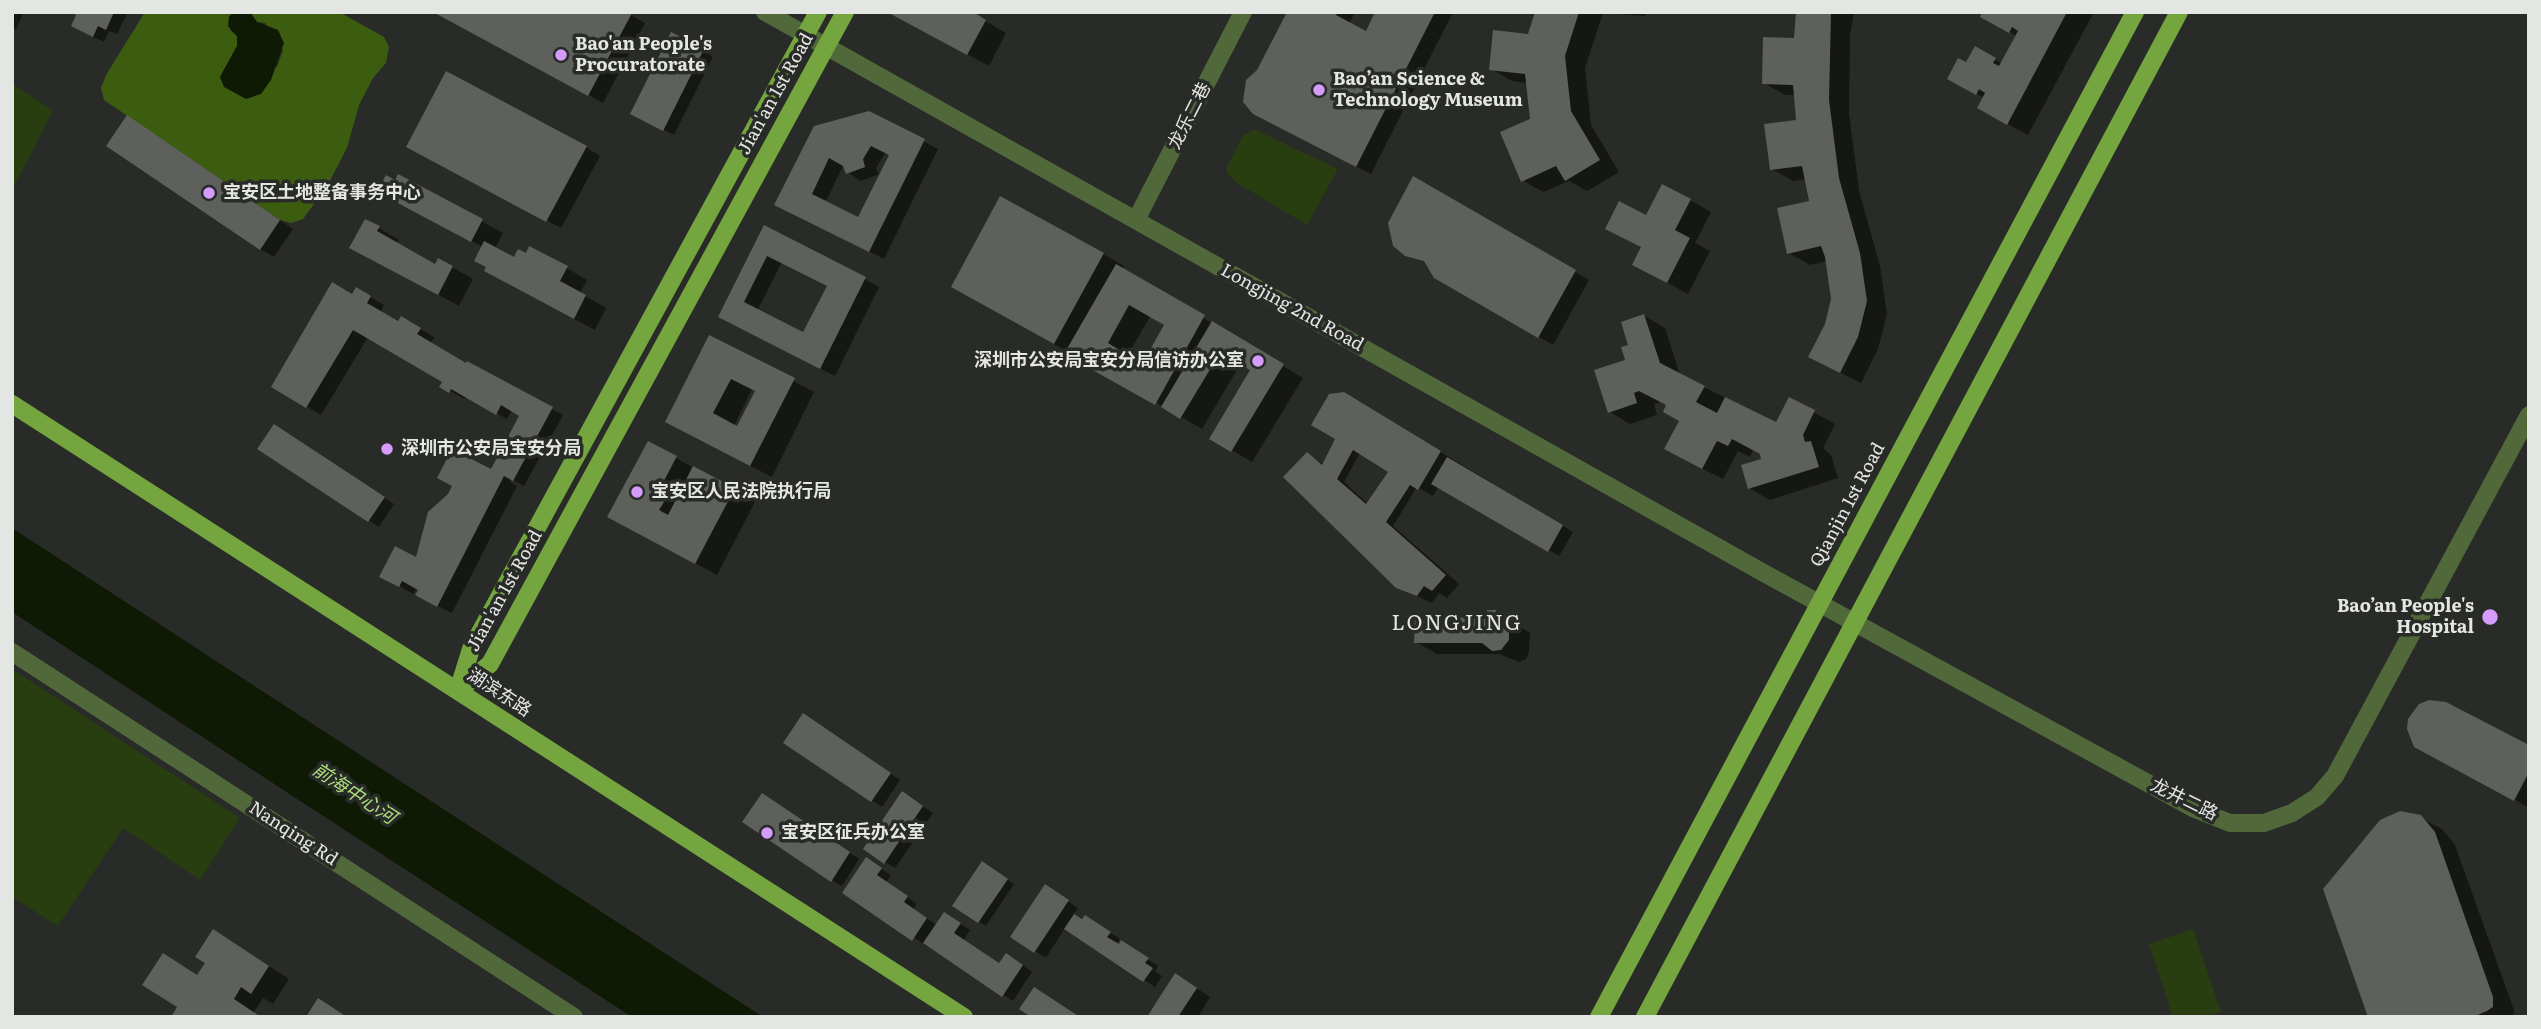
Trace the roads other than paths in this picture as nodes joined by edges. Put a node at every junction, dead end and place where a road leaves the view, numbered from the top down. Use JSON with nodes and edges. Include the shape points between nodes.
{"nodes":[{"id":1,"x":765,"y":12,"type":"edge"},
{"id":2,"x":818,"y":12,"type":"edge"},
{"id":3,"x":845,"y":12,"type":"edge"},
{"id":4,"x":1243,"y":12,"type":"edge"},
{"id":5,"x":2135,"y":12,"type":"edge"},
{"id":6,"x":2179,"y":12,"type":"edge"},
{"id":7,"x":806,"y":35,"type":"junction"},
{"id":8,"x":826,"y":46,"type":"junction"},
{"id":9,"x":1136,"y":220,"type":"junction"},
{"id":10,"x":12,"y":404,"type":"edge"},
{"id":11,"x":2529,"y":415,"type":"edge"},
{"id":12,"x":1820,"y":601,"type":"junction"},
{"id":13,"x":1854,"y":620,"type":"junction"},
{"id":14,"x":12,"y":652,"type":"edge"},
{"id":15,"x":458,"y":691,"type":"junction"},
{"id":16,"x":574,"y":1017,"type":"edge"},
{"id":17,"x":964,"y":1017,"type":"edge"},
{"id":18,"x":1598,"y":1017,"type":"edge"},
{"id":19,"x":1645,"y":1017,"type":"edge"}],
"edges":[{"from":1,"to":7,"type":"street","name":"Longjing 2nd Road"},
{"from":2,"to":7,"type":"main road","name":"Jian'an 1st Road"},
{"from":3,"to":8,"type":"main road","name":"Jian'an 1st Road"},
{"from":4,"to":9,"type":"street","name":"龙乐二巷"},
{"from":5,"to":12,"type":"main road","name":"Qianjin 1st Road"},
{"from":6,"to":13,"type":"main road"},
{"from":7,"to":8,"type":"street","name":"Longjing 2nd Road"},
{"from":7,"to":15,"type":"main road","name":"Jian'an 1st Road","via":[[471,649]]},
{"from":8,"to":9,"type":"street","name":"Longjing 2nd Road"},
{"from":8,"to":15,"type":"main road","name":"Jian'an 1st Road","via":[[491,664]]},
{"from":9,"to":12,"type":"street","name":"Longjing 2nd Road"},
{"from":10,"to":15,"type":"main road","name":"湖滨东路"},
{"from":11,"to":13,"type":"street","name":"龙井二路","via":[[2335,776],[2317,797],[2264,823],[2230,823],[2195,809]]},
{"from":12,"to":13,"type":"street","name":"龙井二路"},
{"from":12,"to":18,"type":"main road","name":"Qianjin 1st Road"},
{"from":13,"to":19,"type":"main road"},
{"from":14,"to":16,"type":"street","name":"Nanqing Rd"},
{"from":15,"to":17,"type":"main road","name":"湖滨东路"}]}
